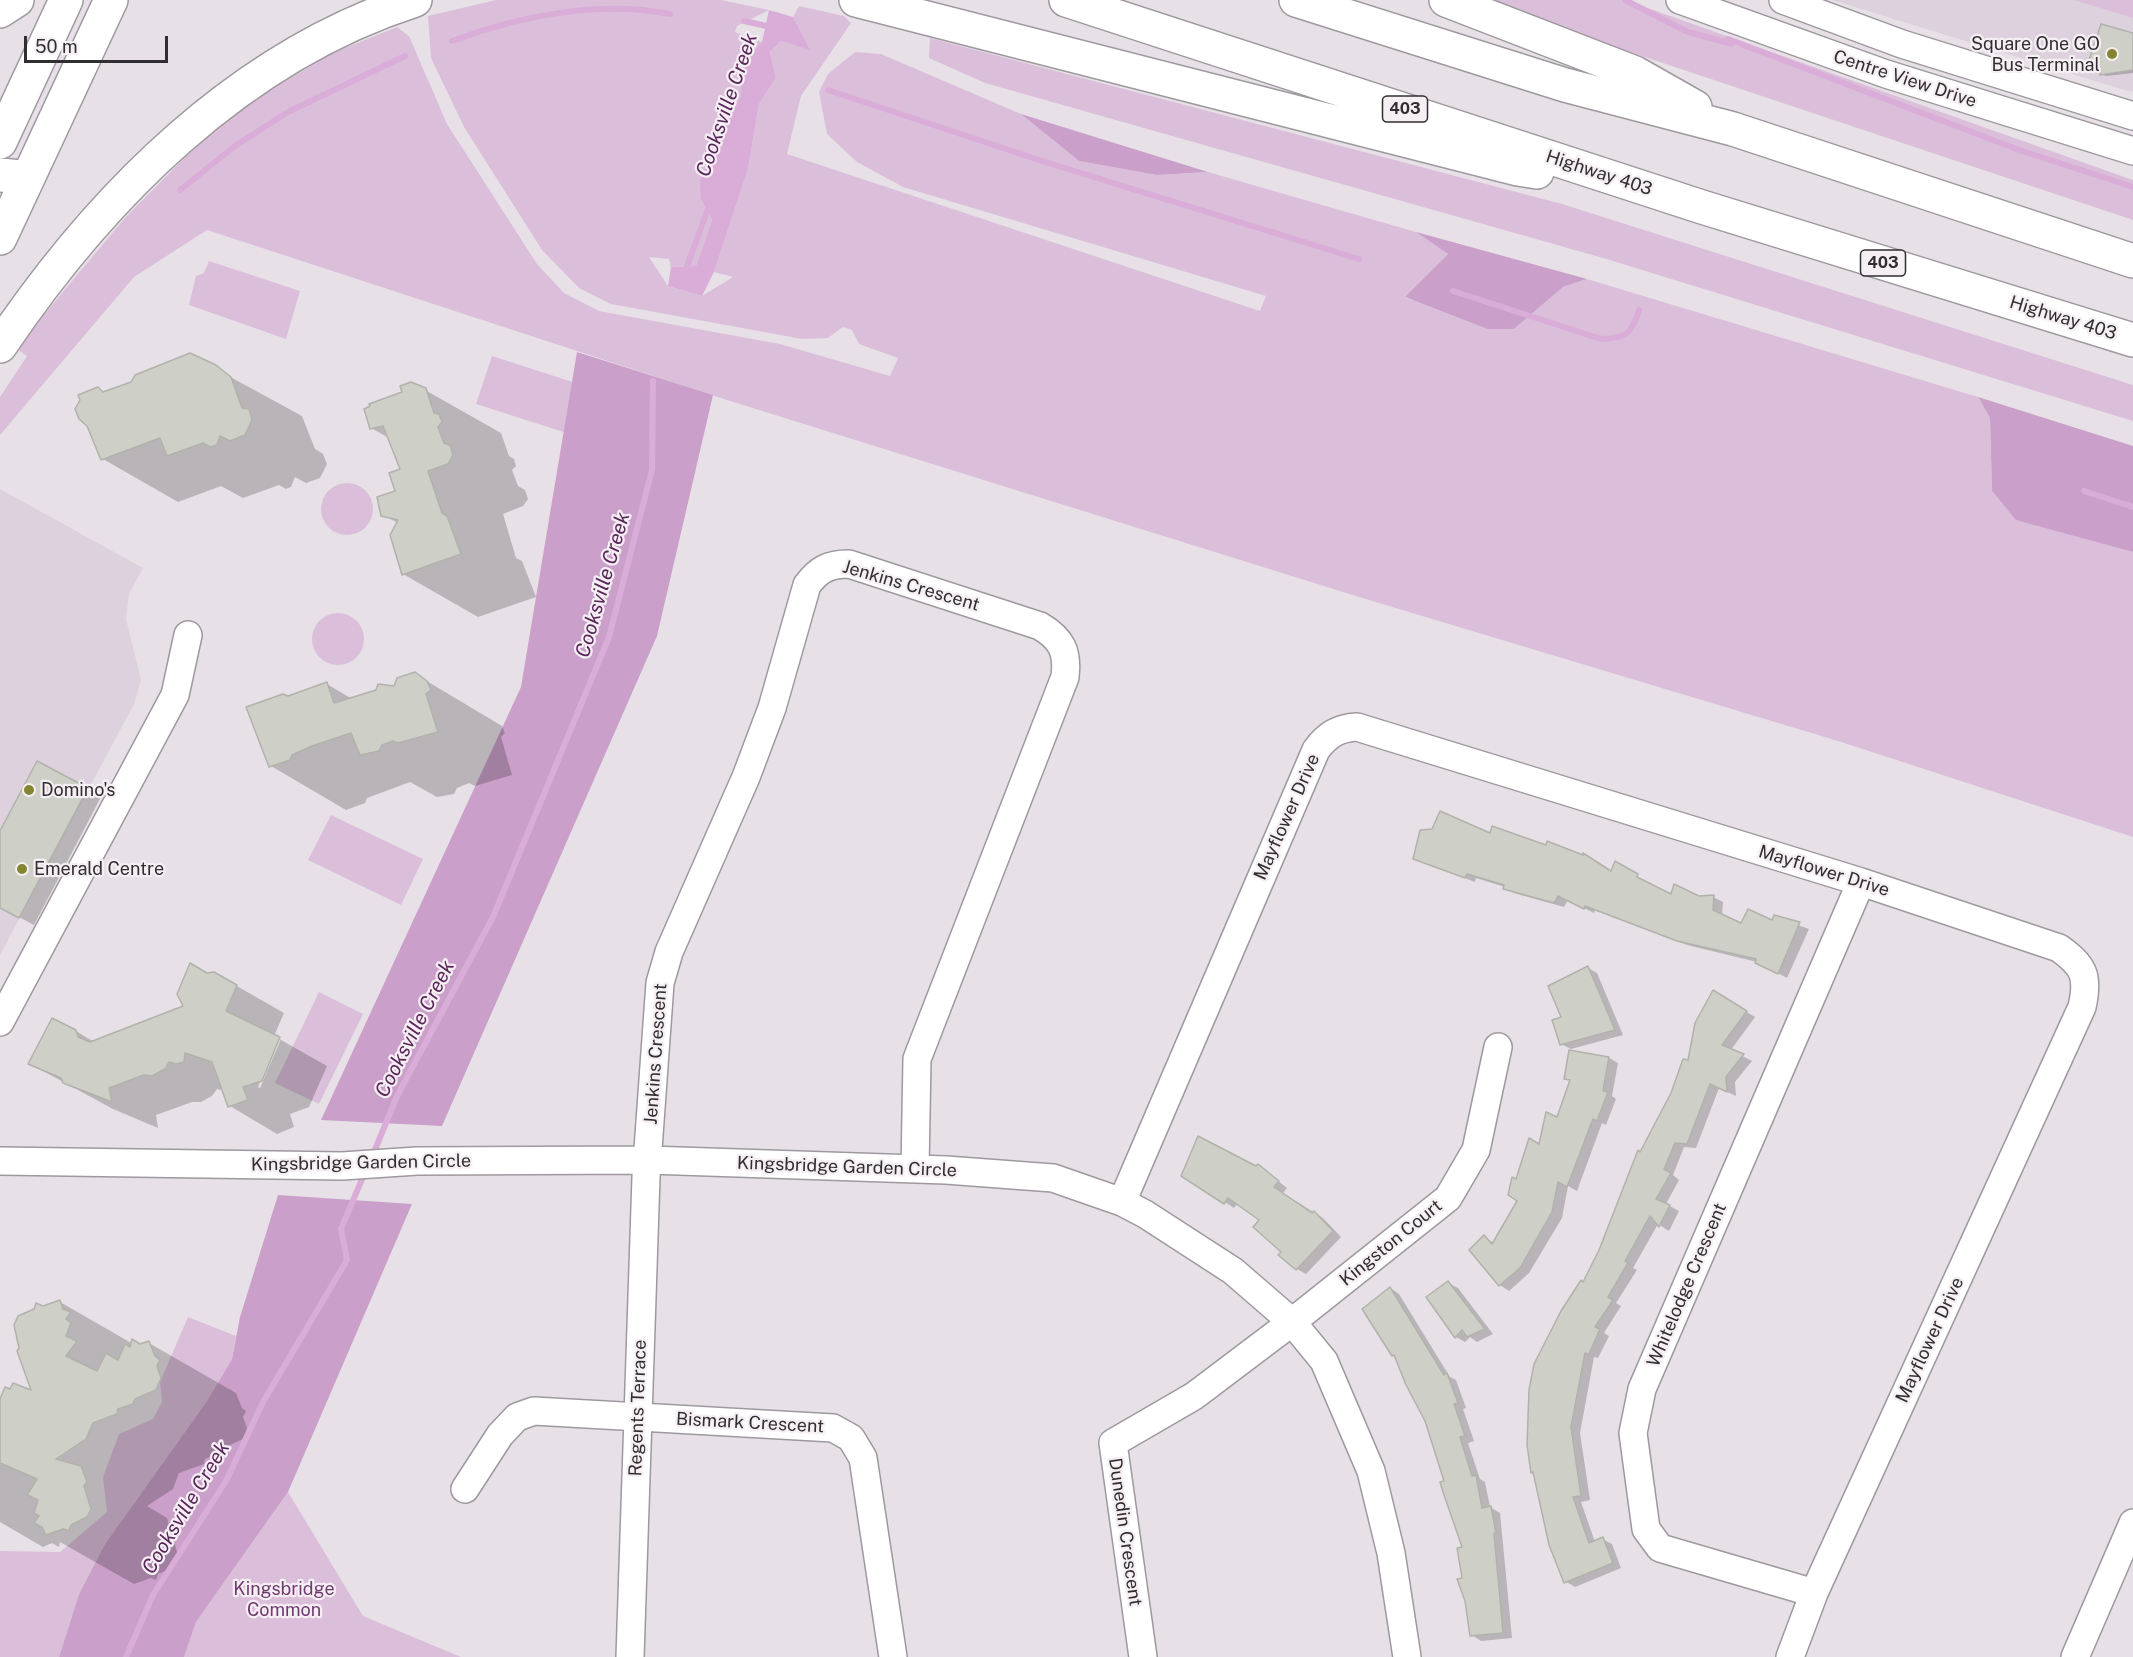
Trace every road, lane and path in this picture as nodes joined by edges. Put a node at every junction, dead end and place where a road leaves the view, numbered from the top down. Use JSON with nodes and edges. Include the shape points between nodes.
{"nodes":[{"id":1,"x":17,"y":0,"type":"edge"},
{"id":2,"x":66,"y":0,"type":"edge"},
{"id":3,"x":111,"y":0,"type":"edge"},
{"id":4,"x":415,"y":0,"type":"edge"},
{"id":5,"x":856,"y":0,"type":"edge"},
{"id":6,"x":1066,"y":0,"type":"edge"},
{"id":7,"x":1296,"y":0,"type":"edge"},
{"id":8,"x":1446,"y":0,"type":"edge"},
{"id":9,"x":1680,"y":0,"type":"edge"},
{"id":10,"x":1783,"y":0,"type":"edge"},
{"id":11,"x":0,"y":11,"type":"edge"},
{"id":12,"x":2133,"y":116,"type":"edge"},
{"id":13,"x":1733,"y":129,"type":"junction"},
{"id":14,"x":0,"y":142,"type":"edge"},
{"id":15,"x":2133,"y":151,"type":"edge"},
{"id":16,"x":15,"y":174,"type":"edge"},
{"id":17,"x":1634,"y":184,"type":"junction"},
{"id":18,"x":0,"y":238,"type":"edge"},
{"id":19,"x":2133,"y":261,"type":"edge"},
{"id":20,"x":2133,"y":340,"type":"edge"},
{"id":21,"x":0,"y":346,"type":"edge"},
{"id":22,"x":188,"y":635,"type":"dead end"},
{"id":23,"x":1861,"y":882,"type":"junction"},
{"id":24,"x":0,"y":1022,"type":"edge"},
{"id":25,"x":1498,"y":1047,"type":"dead end"},
{"id":26,"x":648,"y":1160,"type":"junction"},
{"id":27,"x":0,"y":1161,"type":"edge"},
{"id":28,"x":915,"y":1168,"type":"junction"},
{"id":29,"x":1122,"y":1202,"type":"junction"},
{"id":30,"x":1292,"y":1322,"type":"junction"},
{"id":31,"x":637,"y":1416,"type":"junction"},
{"id":32,"x":465,"y":1489,"type":"dead end"},
{"id":33,"x":2133,"y":1523,"type":"edge"},
{"id":34,"x":1814,"y":1593,"type":"junction"},
{"id":35,"x":630,"y":1657,"type":"edge"},
{"id":36,"x":893,"y":1657,"type":"edge"},
{"id":37,"x":1143,"y":1657,"type":"edge"},
{"id":38,"x":1407,"y":1657,"type":"edge"},
{"id":39,"x":1790,"y":1657,"type":"edge"},
{"id":40,"x":2075,"y":1657,"type":"edge"}],
"edges":[{"from":1,"to":11,"type":"main road"},
{"from":2,"to":14,"type":"main road"},
{"from":3,"to":16,"type":"main road"},
{"from":4,"to":21,"type":"main road","via":[[318,40],[228,96],[100,219]]},
{"from":5,"to":17,"type":"main road","via":[[1518,169]]},
{"from":6,"to":17,"type":"main road","name":"Highway 403","number":"403"},
{"from":7,"to":13,"type":"main road","via":[[1565,85]]},
{"from":8,"to":13,"type":"main road","via":[[1635,73]]},
{"from":9,"to":15,"type":"street","name":"Centre View Drive","via":[[1886,74]]},
{"from":10,"to":12,"type":"street","name":"Centre View Drive","via":[[1902,44]]},
{"from":13,"to":19,"type":"main road"},
{"from":16,"to":18,"type":"main road"},
{"from":17,"to":20,"type":"main road","name":"Highway 403","number":"403"},
{"from":22,"to":24,"type":"street","via":[[175,695]]},
{"from":23,"to":29,"type":"street","name":"Mayflower Drive","via":[[1356,726],[1334,732],[1316,750]]},
{"from":23,"to":34,"type":"street","name":"Whitelodge Crescent","via":[[1641,1389],[1633,1433],[1646,1529],[1660,1548]]},
{"from":23,"to":34,"type":"street","name":"Mayflower Drive","via":[[2059,948],[2083,971],[2087,986],[2082,1007]]},
{"from":25,"to":30,"type":"street","name":"Kingston Court","via":[[1476,1150],[1448,1198]]},
{"from":26,"to":27,"type":"street","name":"Kingsbridge Garden Circle","via":[[417,1161],[342,1166]]},
{"from":26,"to":28,"type":"street","name":"Kingsbridge Garden Circle"},
{"from":26,"to":28,"type":"street","name":"Jenkins Crescent","via":[[656,1009],[669,952],[772,708],[807,585],[817,572],[832,564],[849,564],[1040,626],[1055,635],[1064,647],[1067,661],[1065,677],[916,1059]]},
{"from":26,"to":31,"type":"street","name":"Regents Terrace"},
{"from":28,"to":29,"type":"street","name":"Kingsbridge Garden Circle","via":[[1053,1178]]},
{"from":29,"to":30,"type":"street","name":"Kingsbridge Garden Circle","via":[[1233,1271]]},
{"from":30,"to":37,"type":"street","name":"Dunedin Crescent","via":[[1194,1396],[1113,1443]]},
{"from":30,"to":38,"type":"street","name":"Kingsbridge Garden Circle","via":[[1324,1361],[1371,1471],[1391,1553]]},
{"from":31,"to":32,"type":"street","name":"Bismark Crescent","via":[[534,1411],[517,1417],[500,1435]]},
{"from":31,"to":35,"type":"street","name":"Regents Terrace"},
{"from":31,"to":36,"type":"street","name":"Bismark Crescent","via":[[833,1428],[851,1438],[863,1458]]},
{"from":33,"to":40,"type":"street"},
{"from":34,"to":39,"type":"street","name":"Mayflower Drive"}]}
